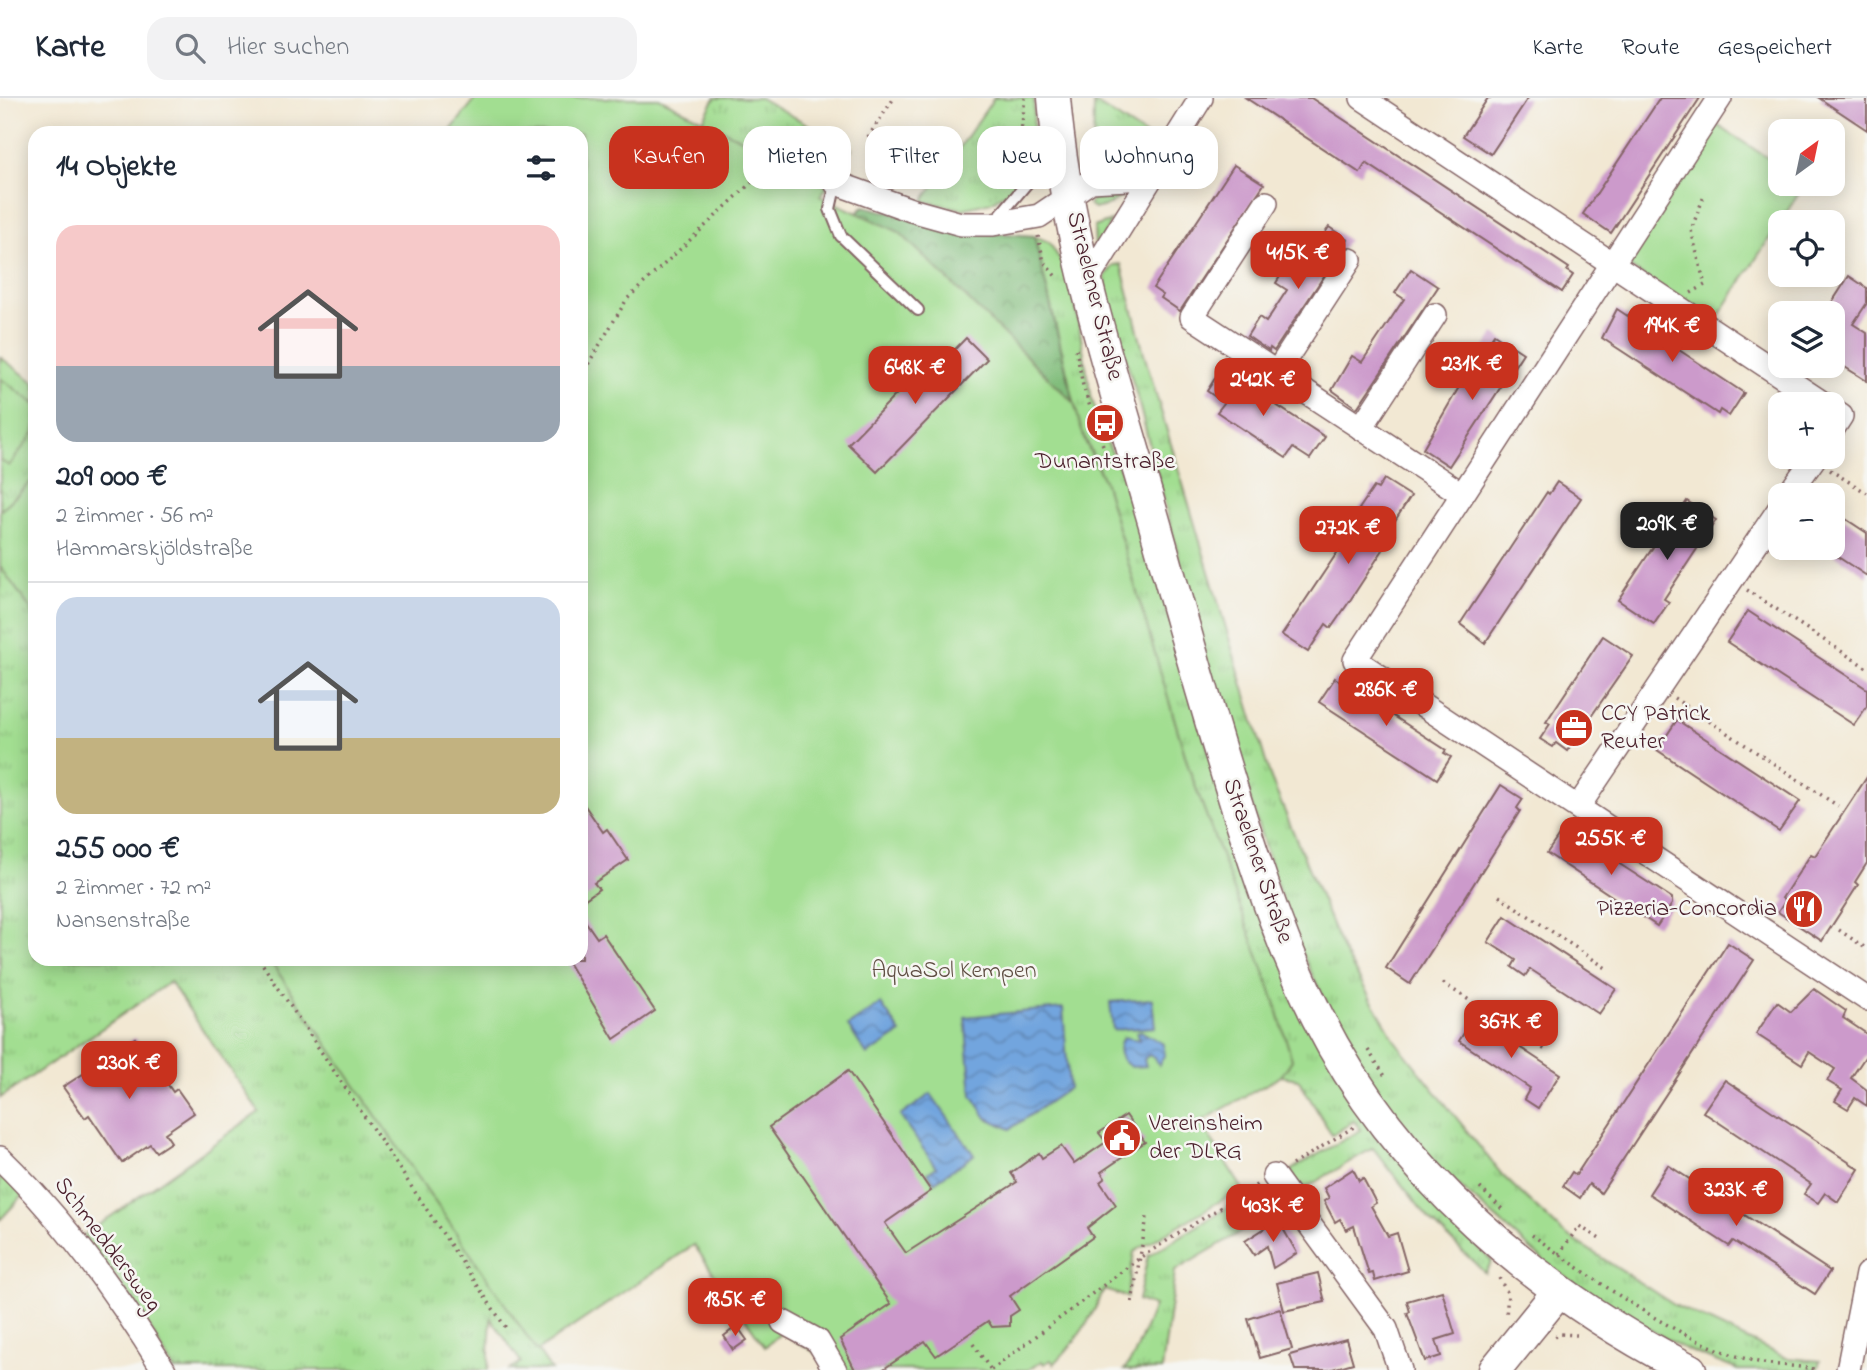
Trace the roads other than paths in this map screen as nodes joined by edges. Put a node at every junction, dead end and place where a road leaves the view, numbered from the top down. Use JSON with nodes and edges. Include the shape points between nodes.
{"nodes":[{"id":1,"x":1200,"y":98,"type":"edge"},
{"id":2,"x":1362,"y":98,"type":"edge"},
{"id":3,"x":1720,"y":98,"type":"edge"},
{"id":4,"x":1386,"y":105,"type":"edge"},
{"id":5,"x":1056,"y":113,"type":"edge"},
{"id":6,"x":1182,"y":126,"type":"edge"},
{"id":7,"x":851,"y":188,"type":"edge"},
{"id":8,"x":835,"y":189,"type":"edge"},
{"id":9,"x":1080,"y":189,"type":"edge"},
{"id":10,"x":1143,"y":189,"type":"edge"},
{"id":11,"x":1069,"y":197,"type":"junction"},
{"id":12,"x":1266,"y":203,"type":"dead end"},
{"id":13,"x":993,"y":223,"type":"junction"},
{"id":14,"x":1350,"y":260,"type":"dead end"},
{"id":15,"x":1611,"y":263,"type":"junction"},
{"id":16,"x":1087,"y":281,"type":"junction"},
{"id":17,"x":918,"y":310,"type":"dead end"},
{"id":18,"x":1435,"y":315,"type":"dead end"},
{"id":19,"x":1276,"y":373,"type":"junction"},
{"id":20,"x":1799,"y":392,"type":"edge"},
{"id":21,"x":1361,"y":428,"type":"junction"},
{"id":22,"x":1462,"y":494,"type":"junction"},
{"id":23,"x":1768,"y":526,"type":"edge"},
{"id":24,"x":1578,"y":807,"type":"junction"},
{"id":25,"x":1867,"y":999,"type":"edge"},
{"id":26,"x":0,"y":1158,"type":"edge"},
{"id":27,"x":1274,"y":1176,"type":"road end"},
{"id":28,"x":1867,"y":1275,"type":"edge"},
{"id":29,"x":1559,"y":1291,"type":"junction"},
{"id":30,"x":783,"y":1322,"type":"dead end"},
{"id":31,"x":164,"y":1370,"type":"edge"},
{"id":32,"x":835,"y":1370,"type":"edge"},
{"id":33,"x":1400,"y":1370,"type":"edge"},
{"id":34,"x":1495,"y":1370,"type":"edge"},
{"id":35,"x":1690,"y":1370,"type":"edge"},
{"id":36,"x":1848,"y":1370,"type":"edge"}],
"edges":[{"from":1,"to":6,"type":"street"},
{"from":2,"to":4,"type":"street"},
{"from":3,"to":15,"type":"street"},
{"from":4,"to":15,"type":"street"},
{"from":5,"to":11,"type":"street","name":"Straelener Straße"},
{"from":5,"to":13,"type":"lane","via":[[1028,183]]},
{"from":7,"to":13,"type":"street","name":"Straelener Straße","via":[[961,224]]},
{"from":8,"to":17,"type":"lane","via":[[830,209],[841,236]]},
{"from":9,"to":11,"type":"street"},
{"from":10,"to":16,"type":"street"},
{"from":11,"to":13,"type":"street","name":"Straelener Straße","via":[[1039,216]]},
{"from":11,"to":16,"type":"street","name":"Straelener Straße"},
{"from":12,"to":19,"type":"street","via":[[1192,317]]},
{"from":14,"to":19,"type":"street"},
{"from":15,"to":20,"type":"street"},
{"from":15,"to":22,"type":"street"},
{"from":16,"to":29,"type":"street","name":"Straelener Straße","via":[[1228,776],[1268,901],[1318,1020],[1386,1125],[1442,1189],[1510,1255]]},
{"from":18,"to":21,"type":"street"},
{"from":19,"to":21,"type":"street"},
{"from":21,"to":22,"type":"street"},
{"from":22,"to":24,"type":"street","via":[[1354,660]]},
{"from":23,"to":24,"type":"street"},
{"from":24,"to":25,"type":"street"},
{"from":26,"to":31,"type":"street","name":"Schmeddersweg","via":[[36,1193],[120,1298]]},
{"from":27,"to":33,"type":"street","via":[[1386,1329]]},
{"from":28,"to":36,"type":"street"},
{"from":29,"to":34,"type":"street"},
{"from":29,"to":35,"type":"street","name":"Straelener Straße","via":[[1597,1319]]},
{"from":30,"to":32,"type":"street","via":[[818,1341]]}]}
